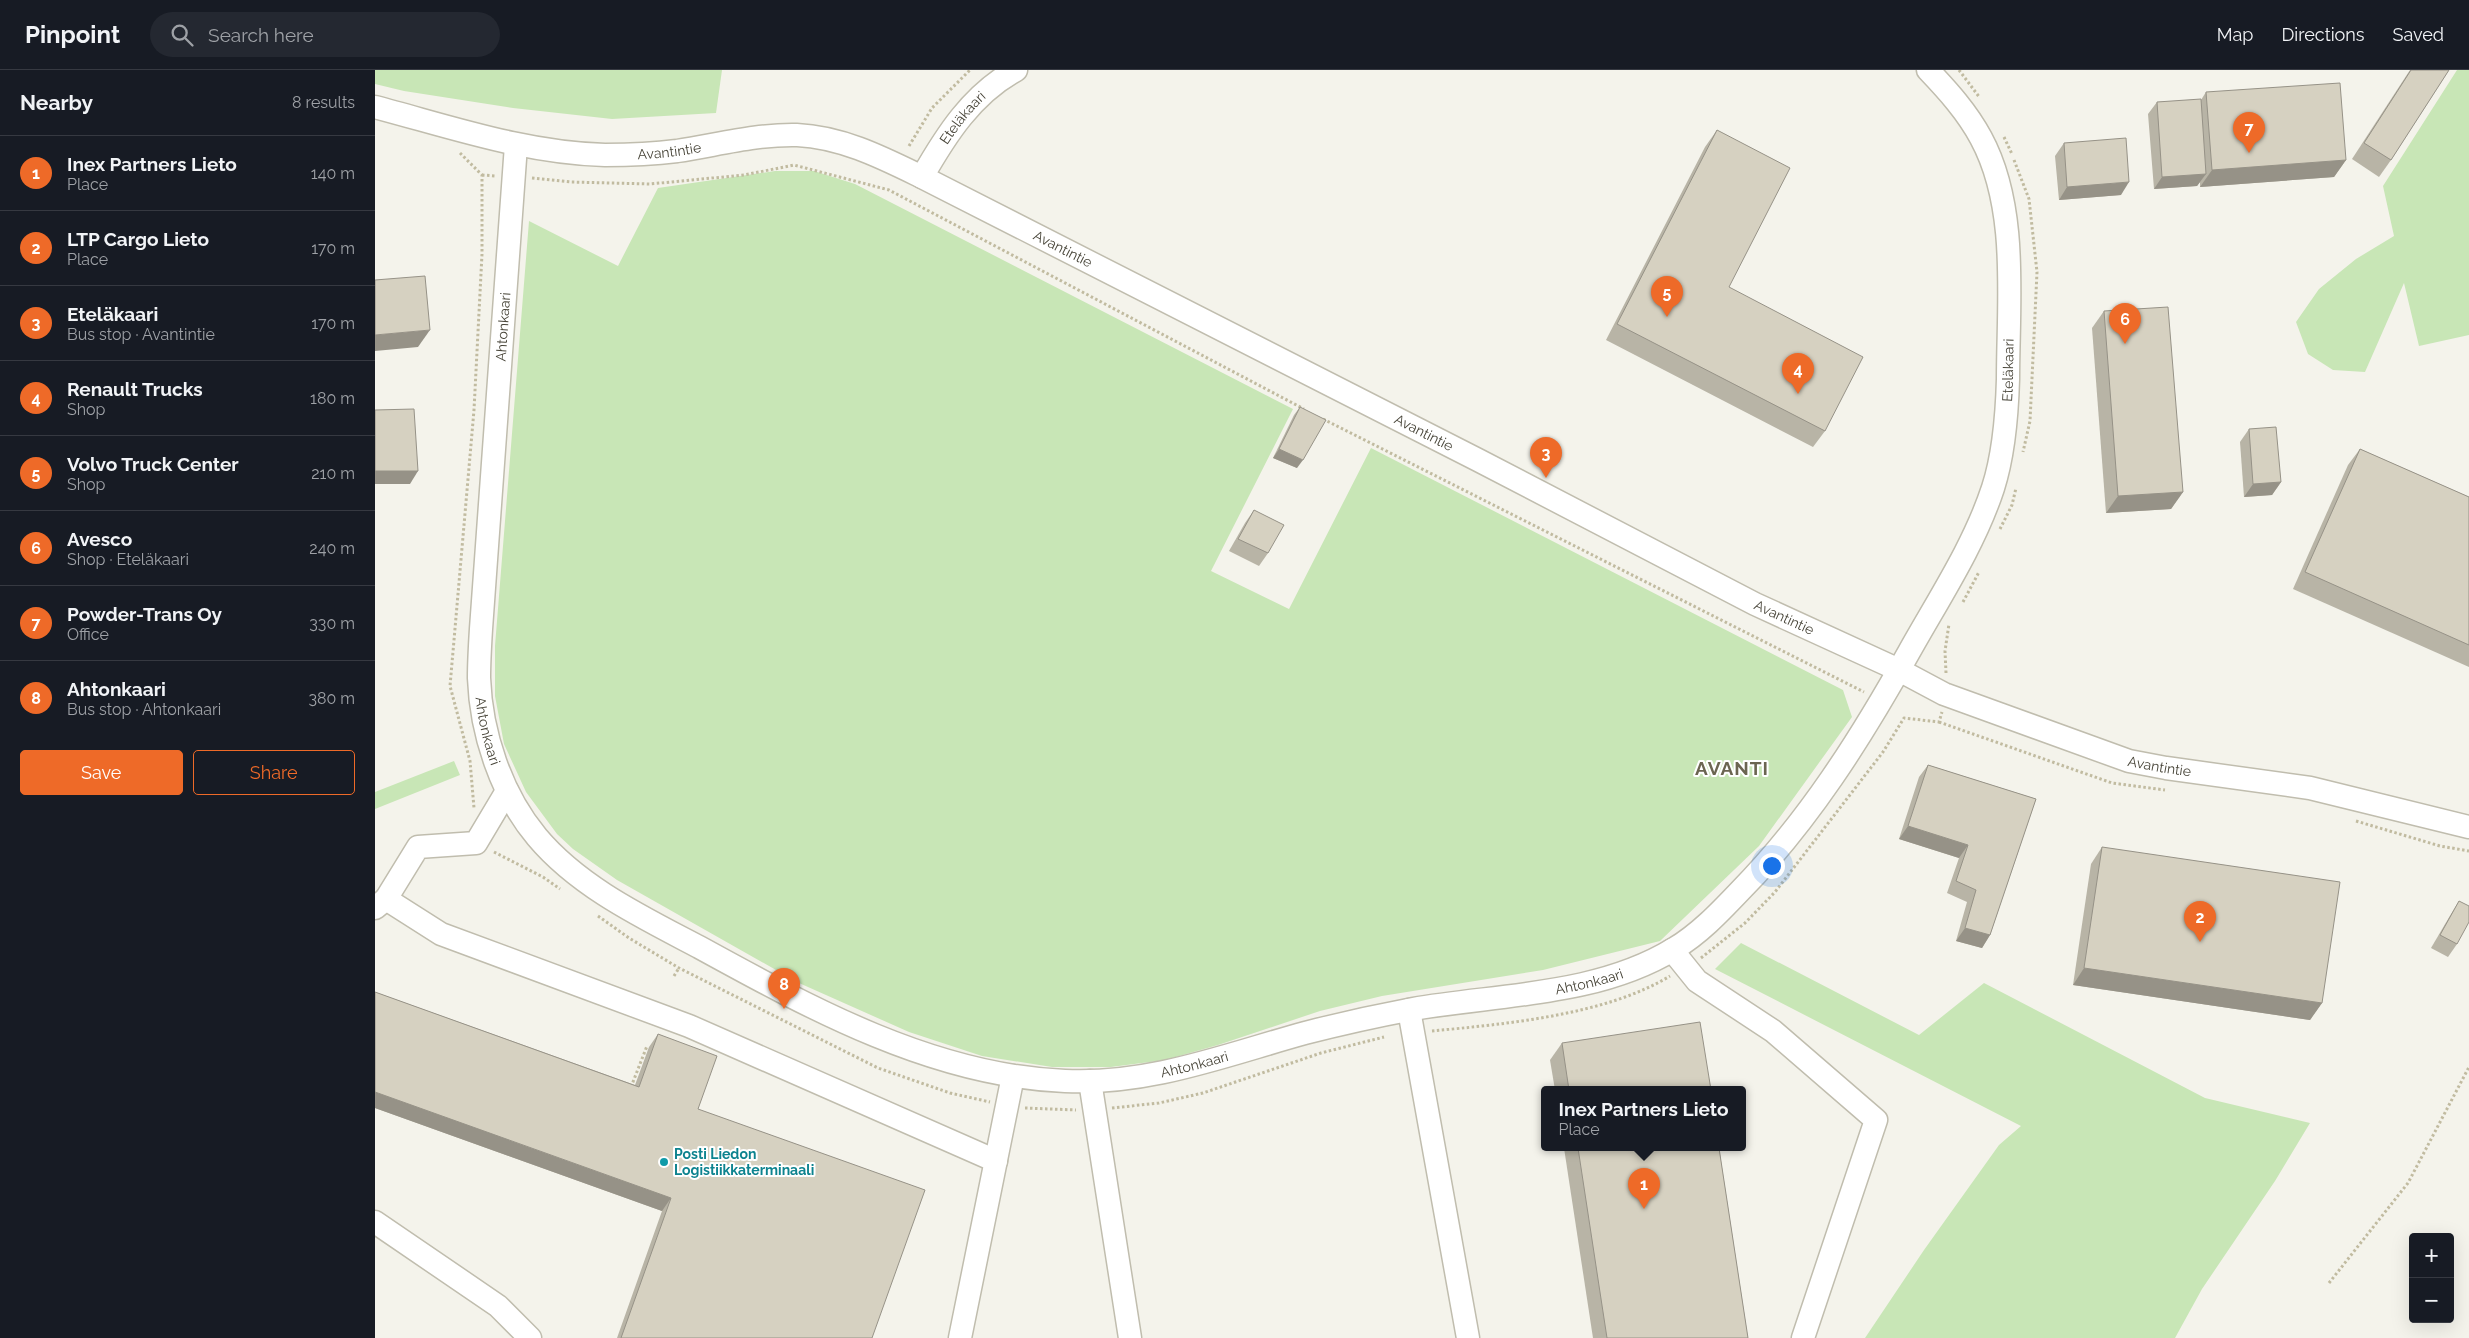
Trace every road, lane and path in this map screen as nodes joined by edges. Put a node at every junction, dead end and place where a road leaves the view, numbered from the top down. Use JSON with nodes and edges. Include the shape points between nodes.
{"nodes":[{"id":1,"x":970,"y":70,"type":"edge"},
{"id":2,"x":1016,"y":70,"type":"edge"},
{"id":3,"x":1928,"y":70,"type":"edge"},
{"id":4,"x":375,"y":107,"type":"edge"},
{"id":5,"x":516,"y":145,"type":"junction"},
{"id":6,"x":909,"y":146,"type":"dead end"},
{"id":7,"x":454,"y":150,"type":"dead end"},
{"id":8,"x":482,"y":175,"type":"junction"},
{"id":9,"x":514,"y":176,"type":"junction"},
{"id":10,"x":923,"y":177,"type":"junction"},
{"id":11,"x":1312,"y":413,"type":"edge"},
{"id":12,"x":1321,"y":418,"type":"edge"},
{"id":13,"x":1899,"y":670,"type":"junction"},
{"id":14,"x":1865,"y":692,"type":"dead end"},
{"id":15,"x":1942,"y":710,"type":"dead end"},
{"id":16,"x":1899,"y":714,"type":"dead end"},
{"id":17,"x":1904,"y":718,"type":"junction"},
{"id":18,"x":507,"y":791,"type":"junction"},
{"id":19,"x":2367,"y":825,"type":"dead end"},
{"id":20,"x":2469,"y":827,"type":"edge"},
{"id":21,"x":477,"y":843,"type":"junction"},
{"id":22,"x":2469,"y":851,"type":"edge"},
{"id":23,"x":566,"y":893,"type":"dead end"},
{"id":24,"x":380,"y":904,"type":"edge"},
{"id":25,"x":597,"y":916,"type":"dead end"},
{"id":26,"x":1679,"y":958,"type":"junction"},
{"id":27,"x":679,"y":968,"type":"junction"},
{"id":28,"x":674,"y":976,"type":"dead end"},
{"id":29,"x":1409,"y":1010,"type":"junction"},
{"id":30,"x":1411,"y":1033,"type":"junction"},
{"id":31,"x":647,"y":1046,"type":"dead end"},
{"id":32,"x":2469,"y":1067,"type":"edge"},
{"id":33,"x":1013,"y":1076,"type":"junction"},
{"id":34,"x":1090,"y":1081,"type":"junction"},
{"id":35,"x":628,"y":1096,"type":"edge"},
{"id":36,"x":1006,"y":1106,"type":"junction"},
{"id":37,"x":1095,"y":1110,"type":"junction"},
{"id":38,"x":996,"y":1161,"type":"junction"},
{"id":39,"x":375,"y":1222,"type":"edge"},
{"id":40,"x":2329,"y":1283,"type":"dead end"},
{"id":41,"x":530,"y":1338,"type":"edge"},
{"id":42,"x":960,"y":1338,"type":"edge"},
{"id":43,"x":1130,"y":1338,"type":"edge"},
{"id":44,"x":1468,"y":1338,"type":"edge"},
{"id":45,"x":1803,"y":1338,"type":"edge"}],
"edges":[{"from":1,"to":6,"type":"path","via":[[933,108]]},
{"from":2,"to":10,"type":"street","name":"Eteläkaari","via":[[983,93],[965,112]]},
{"from":3,"to":13,"type":"street","name":"Eteläkaari","via":[[1962,108],[1982,139],[2004,201],[2008,260],[2007,400],[2003,450],[1993,488],[1961,559]]},
{"from":4,"to":5,"type":"street","name":"Avantintie"},
{"from":5,"to":9,"type":"street","name":"Ahtonkaari"},
{"from":5,"to":10,"type":"street","name":"Avantintie","via":[[563,152],[626,155],[797,135],[823,138],[862,150]]},
{"from":7,"to":8,"type":"path","via":[[462,153]]},
{"from":8,"to":9,"type":"path"},
{"from":8,"to":21,"type":"path","via":[[482,254],[474,410],[451,686],[470,761]]},
{"from":9,"to":11,"type":"path","via":[[571,182],[650,184],[744,175],[794,165],[889,190]]},
{"from":9,"to":18,"type":"street","name":"Ahtonkaari","via":[[479,682],[495,763]]},
{"from":10,"to":13,"type":"street","name":"Avantintie","via":[[1755,604]]},
{"from":12,"to":14,"type":"path"},
{"from":13,"to":20,"type":"street","name":"Avantintie","via":[[1944,694],[2129,761],[2310,788]]},
{"from":13,"to":26,"type":"street","name":"Ahtonkaari","via":[[1831,780],[1793,830],[1757,874],[1697,934]]},
{"from":15,"to":17,"type":"path","via":[[1939,722]]},
{"from":16,"to":17,"type":"path"},
{"from":17,"to":26,"type":"path","via":[[1883,752],[1775,892],[1745,923],[1702,957]]},
{"from":18,"to":21,"type":"street"},
{"from":18,"to":33,"type":"street","name":"Ahtonkaari","via":[[535,835],[561,860],[601,892],[640,915],[819,1011],[928,1055]]},
{"from":19,"to":22,"type":"path"},
{"from":21,"to":23,"type":"path","via":[[543,877]]},
{"from":21,"to":24,"type":"street","via":[[418,847]]},
{"from":24,"to":38,"type":"street","via":[[441,934],[689,1026]]},
{"from":25,"to":27,"type":"path"},
{"from":26,"to":29,"type":"street","name":"Ahtonkaari","via":[[1643,965],[1590,982]]},
{"from":26,"to":30,"type":"path","via":[[1648,990],[1588,1008],[1491,1026]]},
{"from":26,"to":45,"type":"street","via":[[1697,981],[1773,1030],[1876,1120]]},
{"from":27,"to":28,"type":"path"},
{"from":27,"to":36,"type":"path","via":[[878,1068],[949,1092]]},
{"from":29,"to":30,"type":"street"},
{"from":29,"to":34,"type":"street","name":"Ahtonkaari","via":[[1316,1030],[1150,1076]]},
{"from":30,"to":37,"type":"path","via":[[1321,1052],[1203,1093],[1159,1103]]},
{"from":30,"to":44,"type":"street"},
{"from":31,"to":35,"type":"path"},
{"from":32,"to":40,"type":"path","via":[[2408,1183]]},
{"from":33,"to":34,"type":"street","name":"Ahtonkaari"},
{"from":33,"to":36,"type":"street"},
{"from":34,"to":37,"type":"street"},
{"from":36,"to":37,"type":"path"},
{"from":36,"to":38,"type":"street"},
{"from":37,"to":43,"type":"street"},
{"from":38,"to":42,"type":"street"},
{"from":39,"to":41,"type":"street","via":[[499,1306]]}]}
